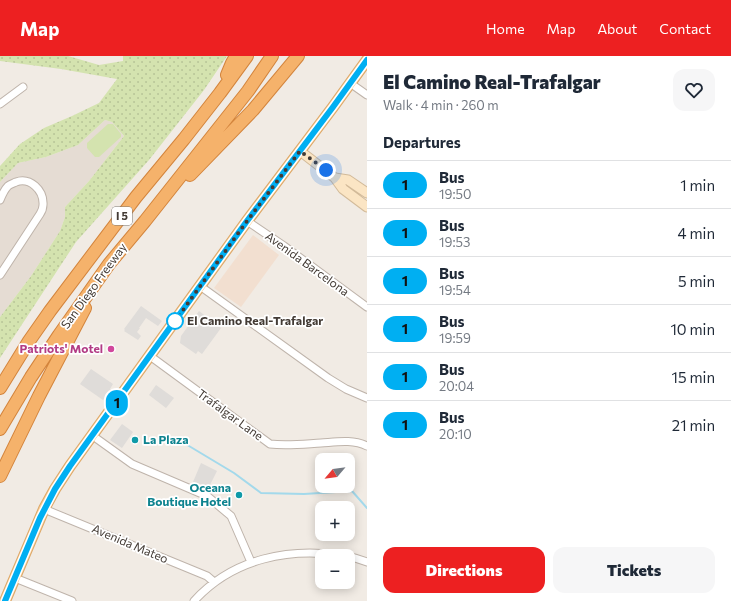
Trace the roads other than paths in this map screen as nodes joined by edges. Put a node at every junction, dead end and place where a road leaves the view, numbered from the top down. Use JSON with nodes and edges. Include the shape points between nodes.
{"nodes":[{"id":1,"x":236,"y":56,"type":"edge"},
{"id":2,"x":247,"y":56,"type":"edge"},
{"id":3,"x":272,"y":56,"type":"edge"},
{"id":4,"x":298,"y":56,"type":"edge"},
{"id":5,"x":367,"y":60,"type":"edge"},
{"id":6,"x":350,"y":83,"type":"junction"},
{"id":7,"x":23,"y":87,"type":"dead end"},
{"id":8,"x":220,"y":93,"type":"junction"},
{"id":9,"x":367,"y":95,"type":"edge"},
{"id":10,"x":0,"y":104,"type":"edge"},
{"id":11,"x":300,"y":151,"type":"junction"},
{"id":12,"x":336,"y":178,"type":"junction"},
{"id":13,"x":367,"y":193,"type":"edge"},
{"id":14,"x":0,"y":200,"type":"edge"},
{"id":15,"x":367,"y":207,"type":"edge"},
{"id":16,"x":145,"y":221,"type":"junction"},
{"id":17,"x":247,"y":221,"type":"junction"},
{"id":18,"x":109,"y":264,"type":"junction"},
{"id":19,"x":0,"y":275,"type":"edge"},
{"id":20,"x":200,"y":286,"type":"junction"},
{"id":21,"x":367,"y":307,"type":"edge"},
{"id":22,"x":29,"y":341,"type":"junction"},
{"id":23,"x":150,"y":356,"type":"junction"},
{"id":24,"x":0,"y":378,"type":"edge"},
{"id":25,"x":0,"y":388,"type":"edge"},
{"id":26,"x":367,"y":398,"type":"edge"},
{"id":27,"x":0,"y":429,"type":"edge"},
{"id":28,"x":93,"y":436,"type":"junction"},
{"id":29,"x":367,"y":446,"type":"edge"},
{"id":30,"x":0,"y":476,"type":"edge"},
{"id":31,"x":44,"y":509,"type":"junction"},
{"id":32,"x":315,"y":553,"type":"edge"},
{"id":33,"x":355,"y":558,"type":"edge"},
{"id":34,"x":251,"y":562,"type":"junction"},
{"id":35,"x":367,"y":562,"type":"edge"},
{"id":36,"x":15,"y":578,"type":"junction"},
{"id":37,"x":214,"y":582,"type":"junction"},
{"id":38,"x":0,"y":600,"type":"edge"},
{"id":39,"x":4,"y":601,"type":"edge"},
{"id":40,"x":72,"y":601,"type":"edge"},
{"id":41,"x":194,"y":601,"type":"edge"}],
"edges":[{"from":1,"to":8,"type":"highway"},
{"from":2,"to":8,"type":"highway","name":"San Diego Freeway","number":"I 5"},
{"from":3,"to":16,"type":"highway","name":"San Diego Freeway","number":"I 5","via":[[248,91]]},
{"from":4,"to":16,"type":"highway","via":[[253,110]]},
{"from":5,"to":6,"type":"main road"},
{"from":6,"to":9,"type":"street"},
{"from":6,"to":11,"type":"main road"},
{"from":7,"to":10,"type":"street"},
{"from":8,"to":22,"type":"highway","name":"San Diego Freeway","number":"I 5","via":[[136,197]]},
{"from":11,"to":12,"type":"street"},
{"from":11,"to":17,"type":"main road"},
{"from":12,"to":13,"type":"street","via":[[348,180]]},
{"from":12,"to":15,"type":"street","via":[[343,189]]},
{"from":14,"to":19,"type":"street","via":[[8,186],[20,181],[32,183],[43,200],[40,214]]},
{"from":16,"to":18,"type":"highway","name":"San Diego Freeway","number":"I 5"},
{"from":17,"to":20,"type":"main road"},
{"from":17,"to":21,"type":"street","name":"Avenida Barcelona"},
{"from":18,"to":27,"type":"highway","name":"San Diego Freeway","number":"I 5","via":[[59,335]]},
{"from":18,"to":30,"type":"highway"},
{"from":20,"to":23,"type":"main road"},
{"from":20,"to":26,"type":"street","via":[[328,378]]},
{"from":22,"to":24,"type":"highway"},
{"from":22,"to":25,"type":"highway","name":"San Diego Freeway","number":"I 5"},
{"from":23,"to":28,"type":"main road"},
{"from":23,"to":29,"type":"street","name":"Trafalgar Lane","via":[[270,444],[284,446],[350,442]]},
{"from":28,"to":31,"type":"main road","via":[[55,489]]},
{"from":28,"to":34,"type":"street","via":[[132,464],[207,496],[231,516]]},
{"from":31,"to":36,"type":"main road"},
{"from":31,"to":37,"type":"street","name":"Avenida Mateo","via":[[207,576]]},
{"from":32,"to":34,"type":"street","via":[[271,556]]},
{"from":33,"to":35,"type":"street"},
{"from":34,"to":37,"type":"street"},
{"from":36,"to":39,"type":"main road"},
{"from":36,"to":40,"type":"street"},
{"from":37,"to":41,"type":"street"},
{"from":38,"to":39,"type":"street"}]}
